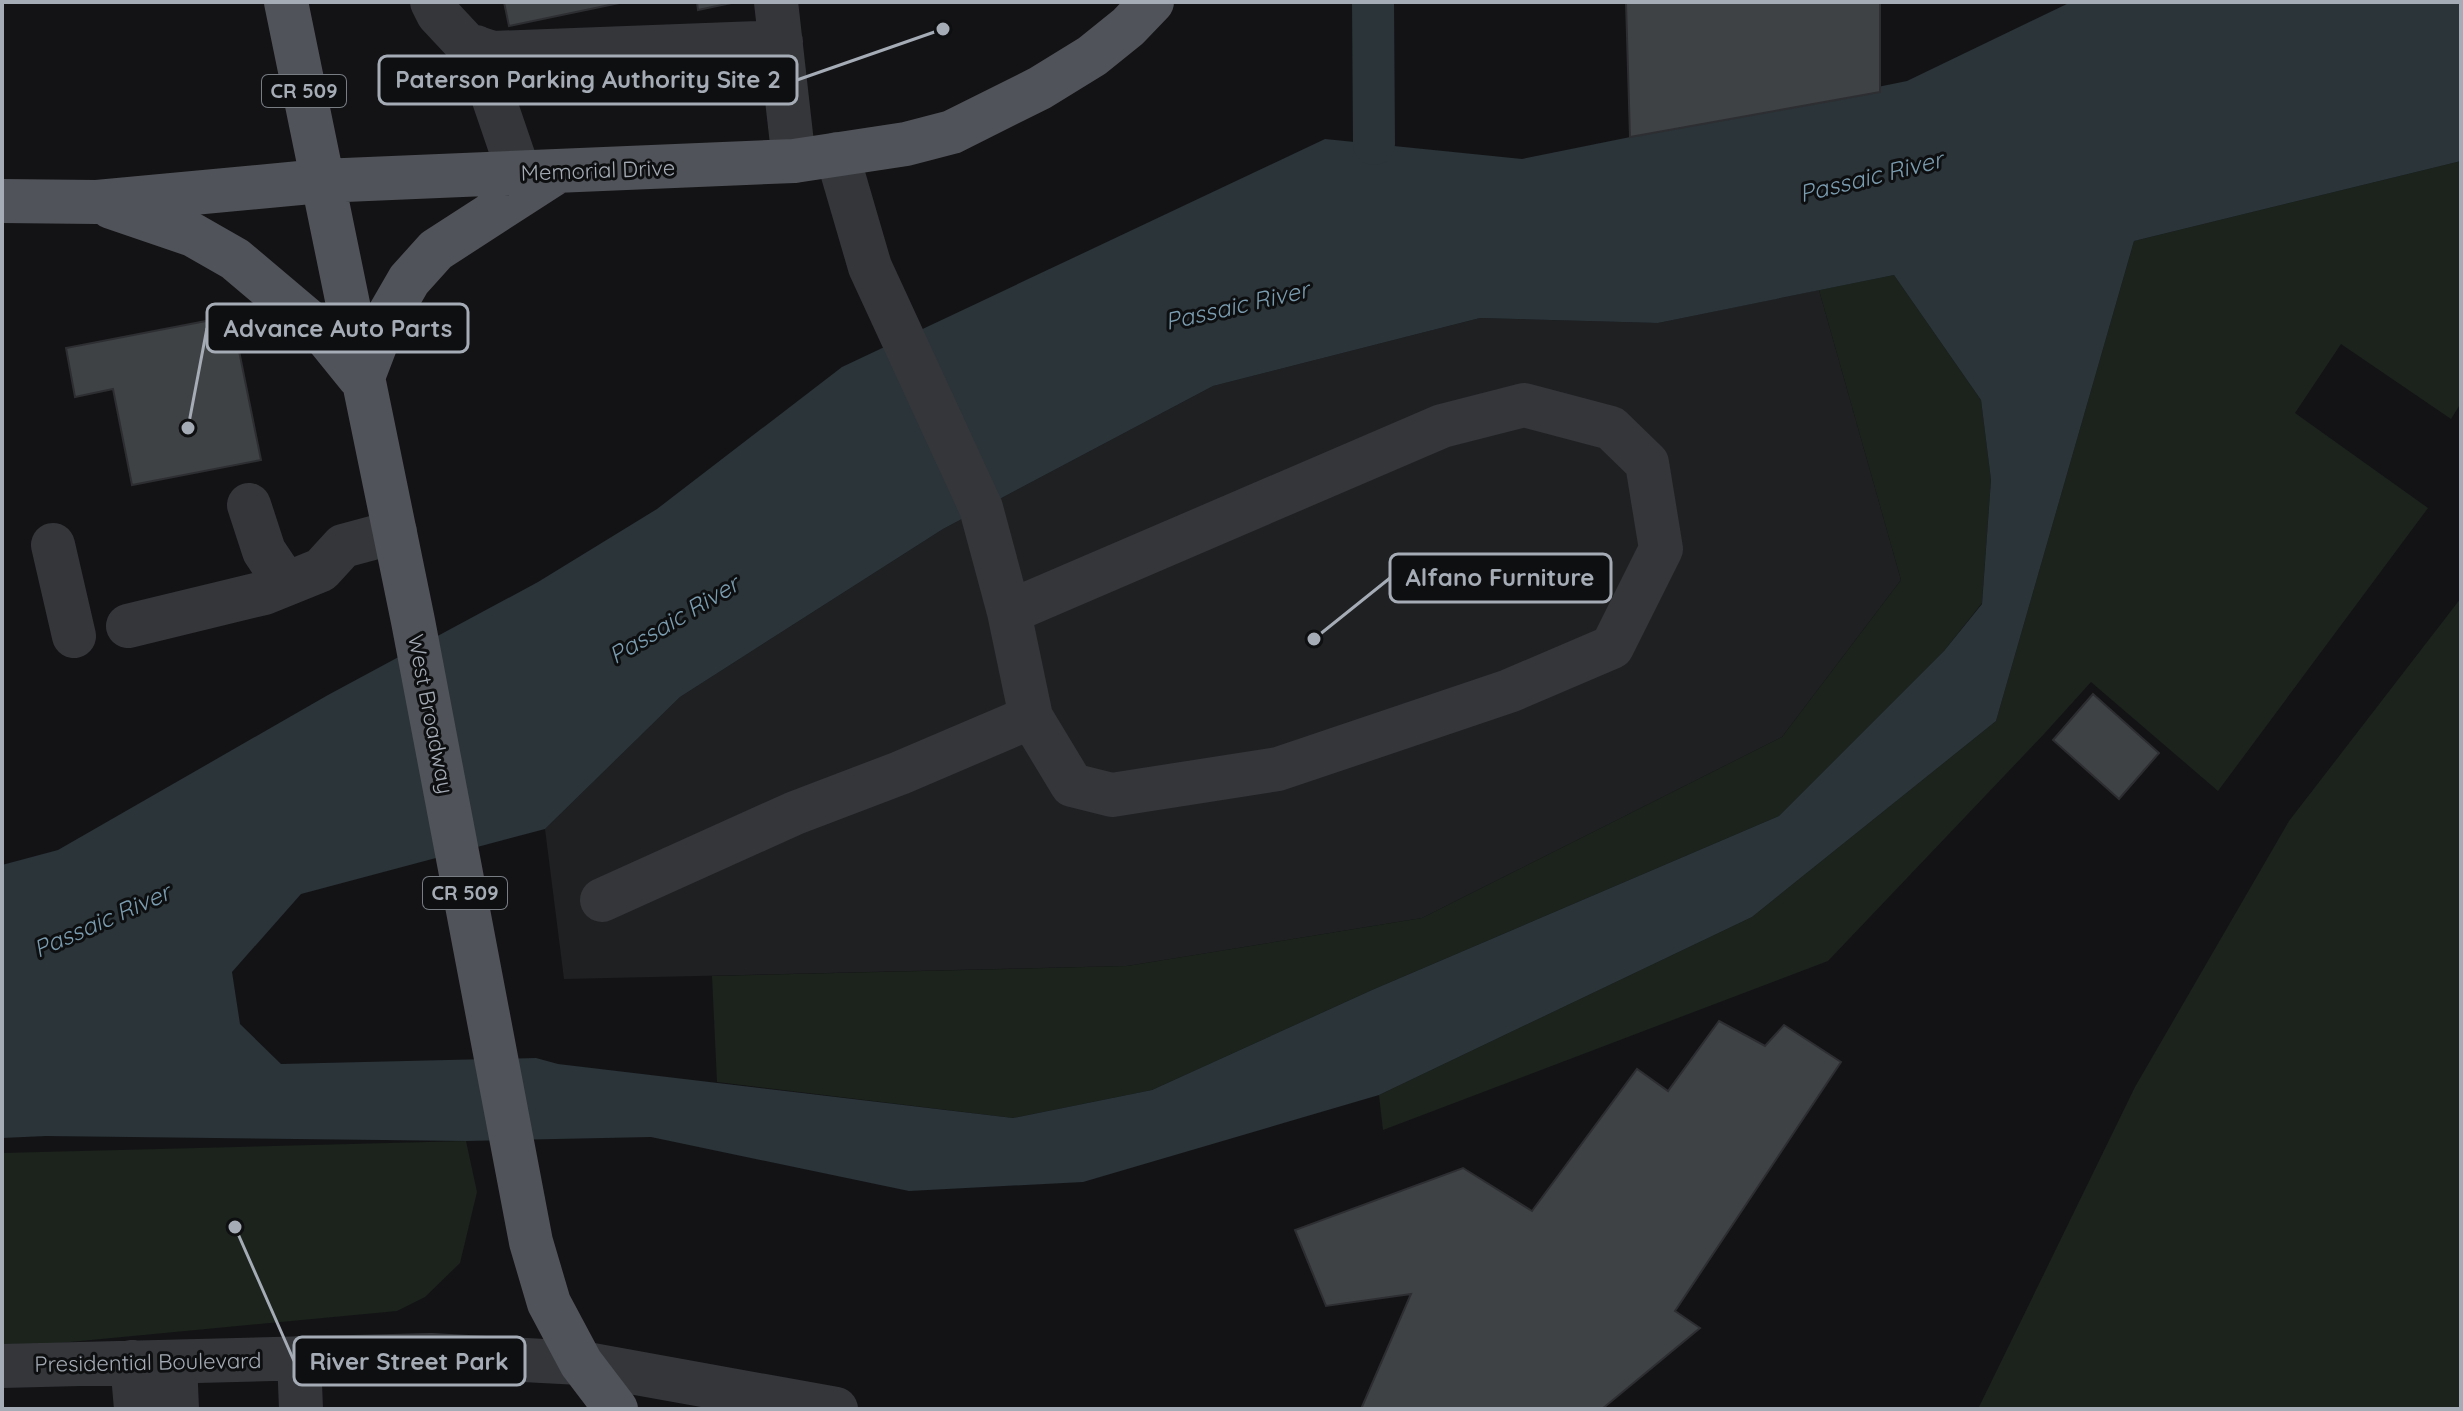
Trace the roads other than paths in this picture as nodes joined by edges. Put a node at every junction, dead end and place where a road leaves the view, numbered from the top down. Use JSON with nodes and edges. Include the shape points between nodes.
{"nodes":[{"id":1,"x":286,"y":2,"type":"edge"},
{"id":2,"x":432,"y":2,"type":"edge"},
{"id":3,"x":1152,"y":2,"type":"edge"},
{"id":4,"x":778,"y":22,"type":"edge"},
{"id":5,"x":476,"y":47,"type":"junction"},
{"id":6,"x":837,"y":154,"type":"junction"},
{"id":7,"x":794,"y":161,"type":"junction"},
{"id":8,"x":538,"y":173,"type":"junction"},
{"id":9,"x":321,"y":181,"type":"junction"},
{"id":10,"x":2,"y":201,"type":"edge"},
{"id":11,"x":97,"y":202,"type":"junction"},
{"id":12,"x":362,"y":380,"type":"junction"},
{"id":13,"x":249,"y":505,"type":"dead end"},
{"id":14,"x":395,"y":532,"type":"junction"},
{"id":15,"x":53,"y":545,"type":"dead end"},
{"id":16,"x":286,"y":584,"type":"junction"},
{"id":17,"x":1009,"y":612,"type":"junction"},
{"id":18,"x":128,"y":626,"type":"dead end"},
{"id":19,"x":74,"y":636,"type":"dead end"},
{"id":20,"x":1031,"y":717,"type":"junction"},
{"id":21,"x":602,"y":900,"type":"dead end"},
{"id":22,"x":299,"y":1358,"type":"junction"},
{"id":23,"x":132,"y":1362,"type":"junction"},
{"id":24,"x":175,"y":1362,"type":"junction"},
{"id":25,"x":581,"y":1363,"type":"junction"},
{"id":26,"x":2,"y":1366,"type":"edge"},
{"id":27,"x":136,"y":1409,"type":"edge"},
{"id":28,"x":177,"y":1409,"type":"edge"},
{"id":29,"x":301,"y":1409,"type":"edge"},
{"id":30,"x":616,"y":1409,"type":"edge"},
{"id":31,"x":836,"y":1409,"type":"edge"}],
"edges":[{"from":1,"to":9,"type":"main road","name":"West Broadway","number":"CR 509"},
{"from":2,"to":5,"type":"street","via":[[466,44]]},
{"from":3,"to":6,"type":"main road","name":"Memorial Drive","via":[[1092,56],[1000,109],[952,132]]},
{"from":4,"to":5,"type":"street","via":[[493,53]]},
{"from":4,"to":7,"type":"street"},
{"from":5,"to":8,"type":"street"},
{"from":6,"to":7,"type":"main road","name":"Memorial Drive"},
{"from":6,"to":17,"type":"street","via":[[870,267],[981,508]]},
{"from":7,"to":8,"type":"main road","name":"Memorial Drive"},
{"from":8,"to":9,"type":"main road","name":"Memorial Drive"},
{"from":8,"to":12,"type":"main road","via":[[436,250],[409,280],[383,325]]},
{"from":9,"to":11,"type":"main road","name":"Memorial Drive"},
{"from":9,"to":12,"type":"main road","name":"West Broadway","number":"CR 509"},
{"from":10,"to":11,"type":"main road","name":"Memorial Drive"},
{"from":11,"to":12,"type":"main road","via":[[193,235],[235,259],[325,335]]},
{"from":12,"to":14,"type":"main road","name":"West Broadway","number":"CR 509"},
{"from":13,"to":16,"type":"street","via":[[264,551]]},
{"from":14,"to":16,"type":"street","via":[[343,546],[321,570]]},
{"from":14,"to":25,"type":"main road","name":"West Broadway","number":"CR 509","via":[[531,1242],[549,1303]]},
{"from":15,"to":19,"type":"street"},
{"from":16,"to":18,"type":"street"},
{"from":17,"to":20,"type":"street"},
{"from":17,"to":20,"type":"street","via":[[1442,426],[1524,405],[1611,428],[1647,463],[1661,549],[1612,647],[1509,691],[1278,769],[1112,795],[1072,785]]},
{"from":20,"to":21,"type":"street","via":[[795,813]]},
{"from":22,"to":24,"type":"street","name":"Presidential Boulevard"},
{"from":22,"to":25,"type":"street","name":"Presidential Boulevard","via":[[431,1355]]},
{"from":22,"to":29,"type":"street"},
{"from":23,"to":24,"type":"street","name":"Presidential Boulevard"},
{"from":23,"to":26,"type":"street","name":"Presidential Boulevard"},
{"from":23,"to":27,"type":"street"},
{"from":24,"to":28,"type":"street"},
{"from":25,"to":30,"type":"main road","name":"West Broadway"},
{"from":25,"to":31,"type":"street","name":"Presidential Boulevard"}]}
